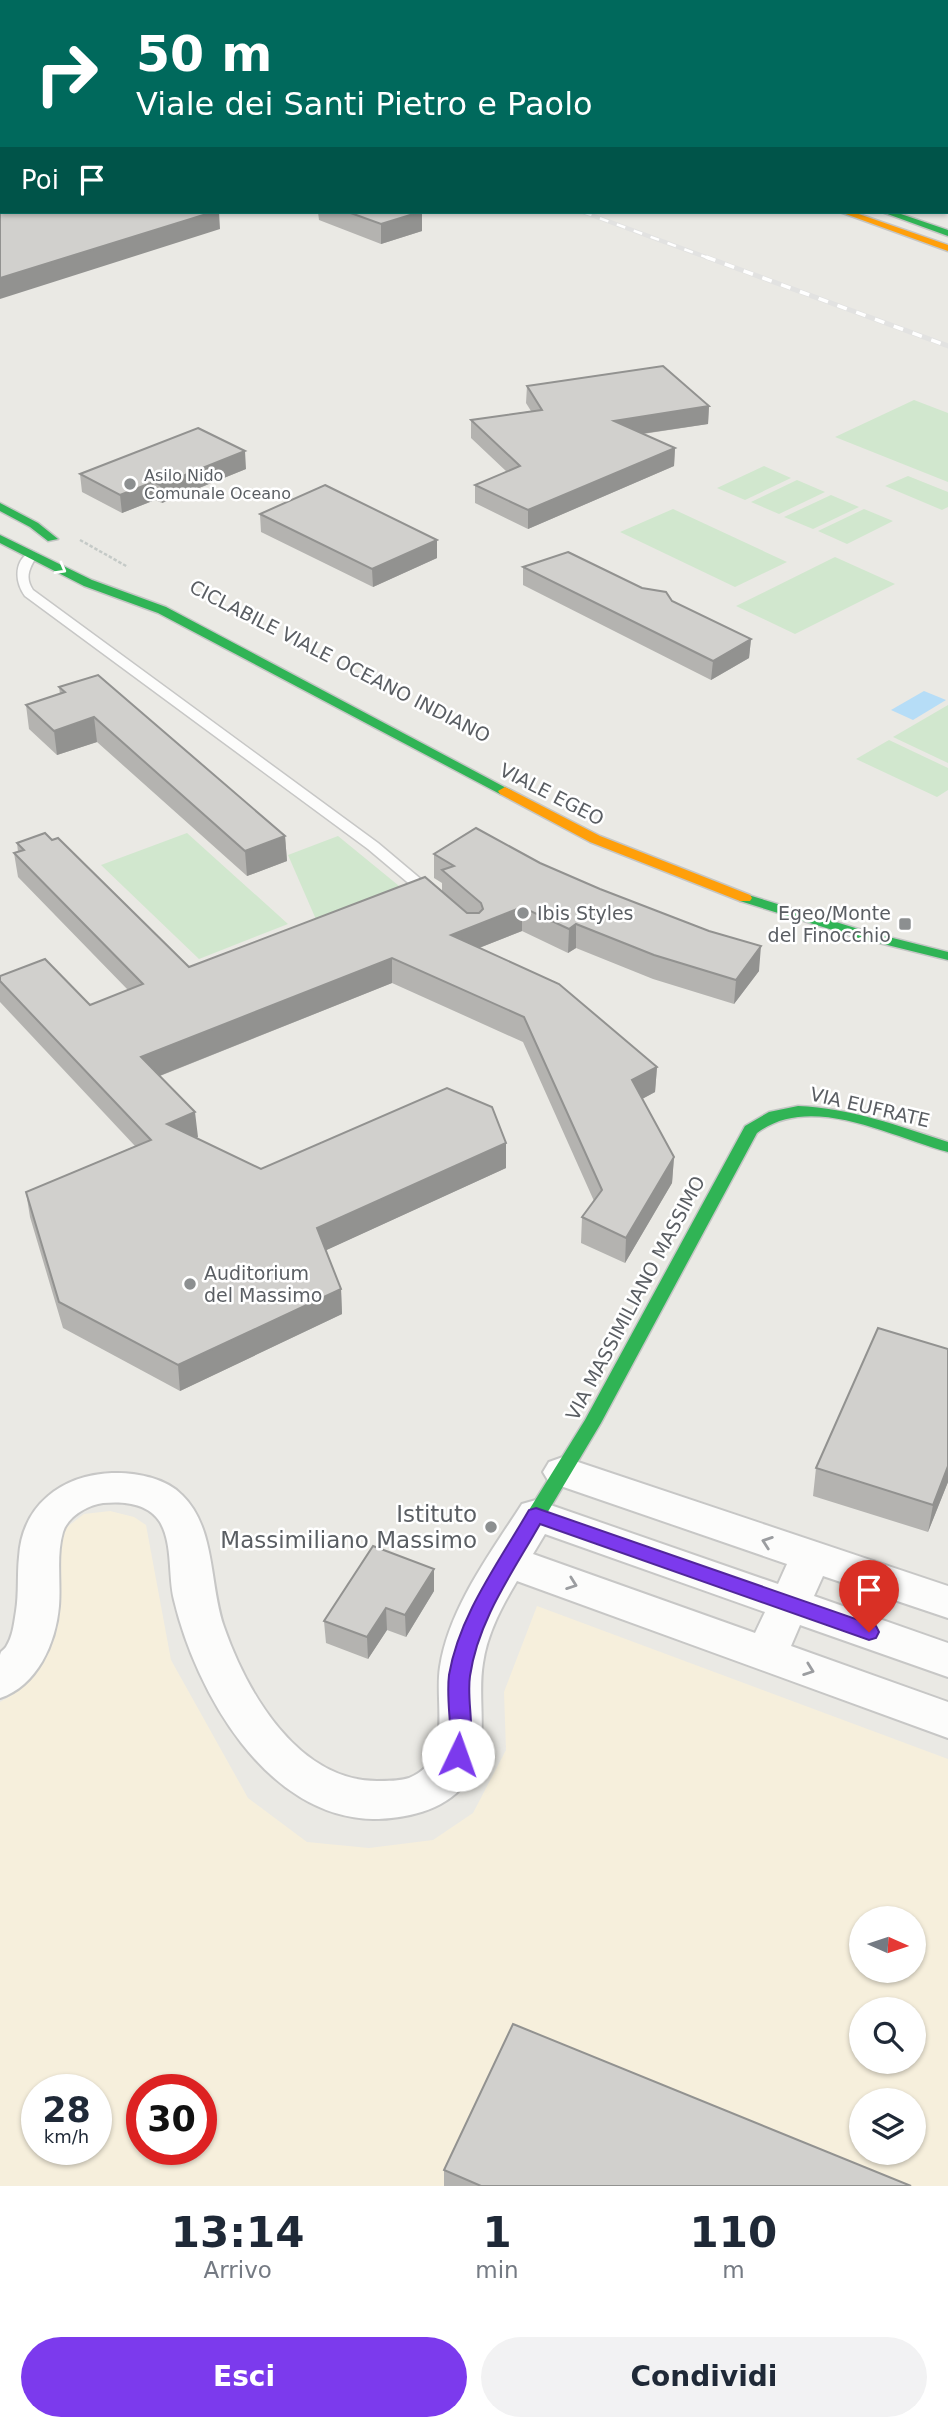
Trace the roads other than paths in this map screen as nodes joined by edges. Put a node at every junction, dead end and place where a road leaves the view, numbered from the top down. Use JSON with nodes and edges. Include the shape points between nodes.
{"nodes":[{"id":1,"x":851,"y":214,"type":"edge"},
{"id":2,"x":893,"y":214,"type":"edge"},
{"id":3,"x":948,"y":233,"type":"edge"},
{"id":4,"x":948,"y":248,"type":"edge"},
{"id":5,"x":0,"y":506,"type":"edge"},
{"id":6,"x":0,"y":518,"type":"edge"},
{"id":7,"x":0,"y":537,"type":"edge"},
{"id":8,"x":32,"y":554,"type":"junction"},
{"id":9,"x":133,"y":576,"type":"road end"},
{"id":10,"x":162,"y":610,"type":"junction"},
{"id":11,"x":444,"y":906,"type":"edge"},
{"id":12,"x":948,"y":956,"type":"edge"},
{"id":13,"x":782,"y":1113,"type":"joint"},
{"id":14,"x":948,"y":1147,"type":"edge"},
{"id":15,"x":563,"y":1472,"type":"junction"},
{"id":16,"x":536,"y":1515,"type":"junction"},
{"id":17,"x":811,"y":1557,"type":"junction"},
{"id":18,"x":508,"y":1561,"type":"junction"},
{"id":19,"x":948,"y":1602,"type":"edge"},
{"id":20,"x":790,"y":1604,"type":"junction"},
{"id":21,"x":766,"y":1654,"type":"junction"},
{"id":22,"x":948,"y":1660,"type":"edge"},
{"id":23,"x":0,"y":1681,"type":"edge"},
{"id":24,"x":948,"y":1720,"type":"edge"}],
"edges":[{"from":1,"to":4,"type":"main road"},
{"from":2,"to":3,"type":"main road"},
{"from":5,"to":6,"type":"main road","via":[[64,541]]},
{"from":7,"to":8,"type":"main road","name":"VIALE EGEO"},
{"from":8,"to":10,"type":"main road","name":"VIALE EGEO","one_way":true,"via":[[88,583]]},
{"from":8,"to":11,"type":"lane","via":[[21,574],[29,593],[373,846]]},
{"from":9,"to":10,"type":"main road","name":"VIALE EGEO"},
{"from":10,"to":12,"type":"main road","name":"VIALE EGEO","via":[[595,839],[748,899]]},
{"from":13,"to":14,"type":"main road","name":"VIA EUFRATE","via":[[822,1114]]},
{"from":13,"to":15,"type":"main road","name":"VIA MASSIMILIANO MASSIMO","via":[[751,1130],[738,1151]]},
{"from":15,"to":16,"type":"main road","name":"VIA MASSIMILIANO MASSIMO"},
{"from":17,"to":15,"type":"street","one_way":true},
{"from":16,"to":18,"type":"street"},
{"from":16,"to":20,"type":"street"},
{"from":17,"to":19,"type":"street"},
{"from":17,"to":20,"type":"street"},
{"from":18,"to":21,"type":"street","one_way":true},
{"from":18,"to":23,"type":"street","via":[[475,1621],[462,1660],[458,1755],[439,1782],[400,1799],[361,1799],[324,1791],[295,1774],[271,1748],[242,1706],[206,1638],[188,1573],[182,1524],[168,1503],[151,1494],[116,1487],[91,1491],[68,1499],[42,1522],[30,1539],[33,1613],[29,1644]]},
{"from":20,"to":21,"type":"street"},
{"from":20,"to":22,"type":"street"},
{"from":21,"to":24,"type":"street","one_way":true}]}
